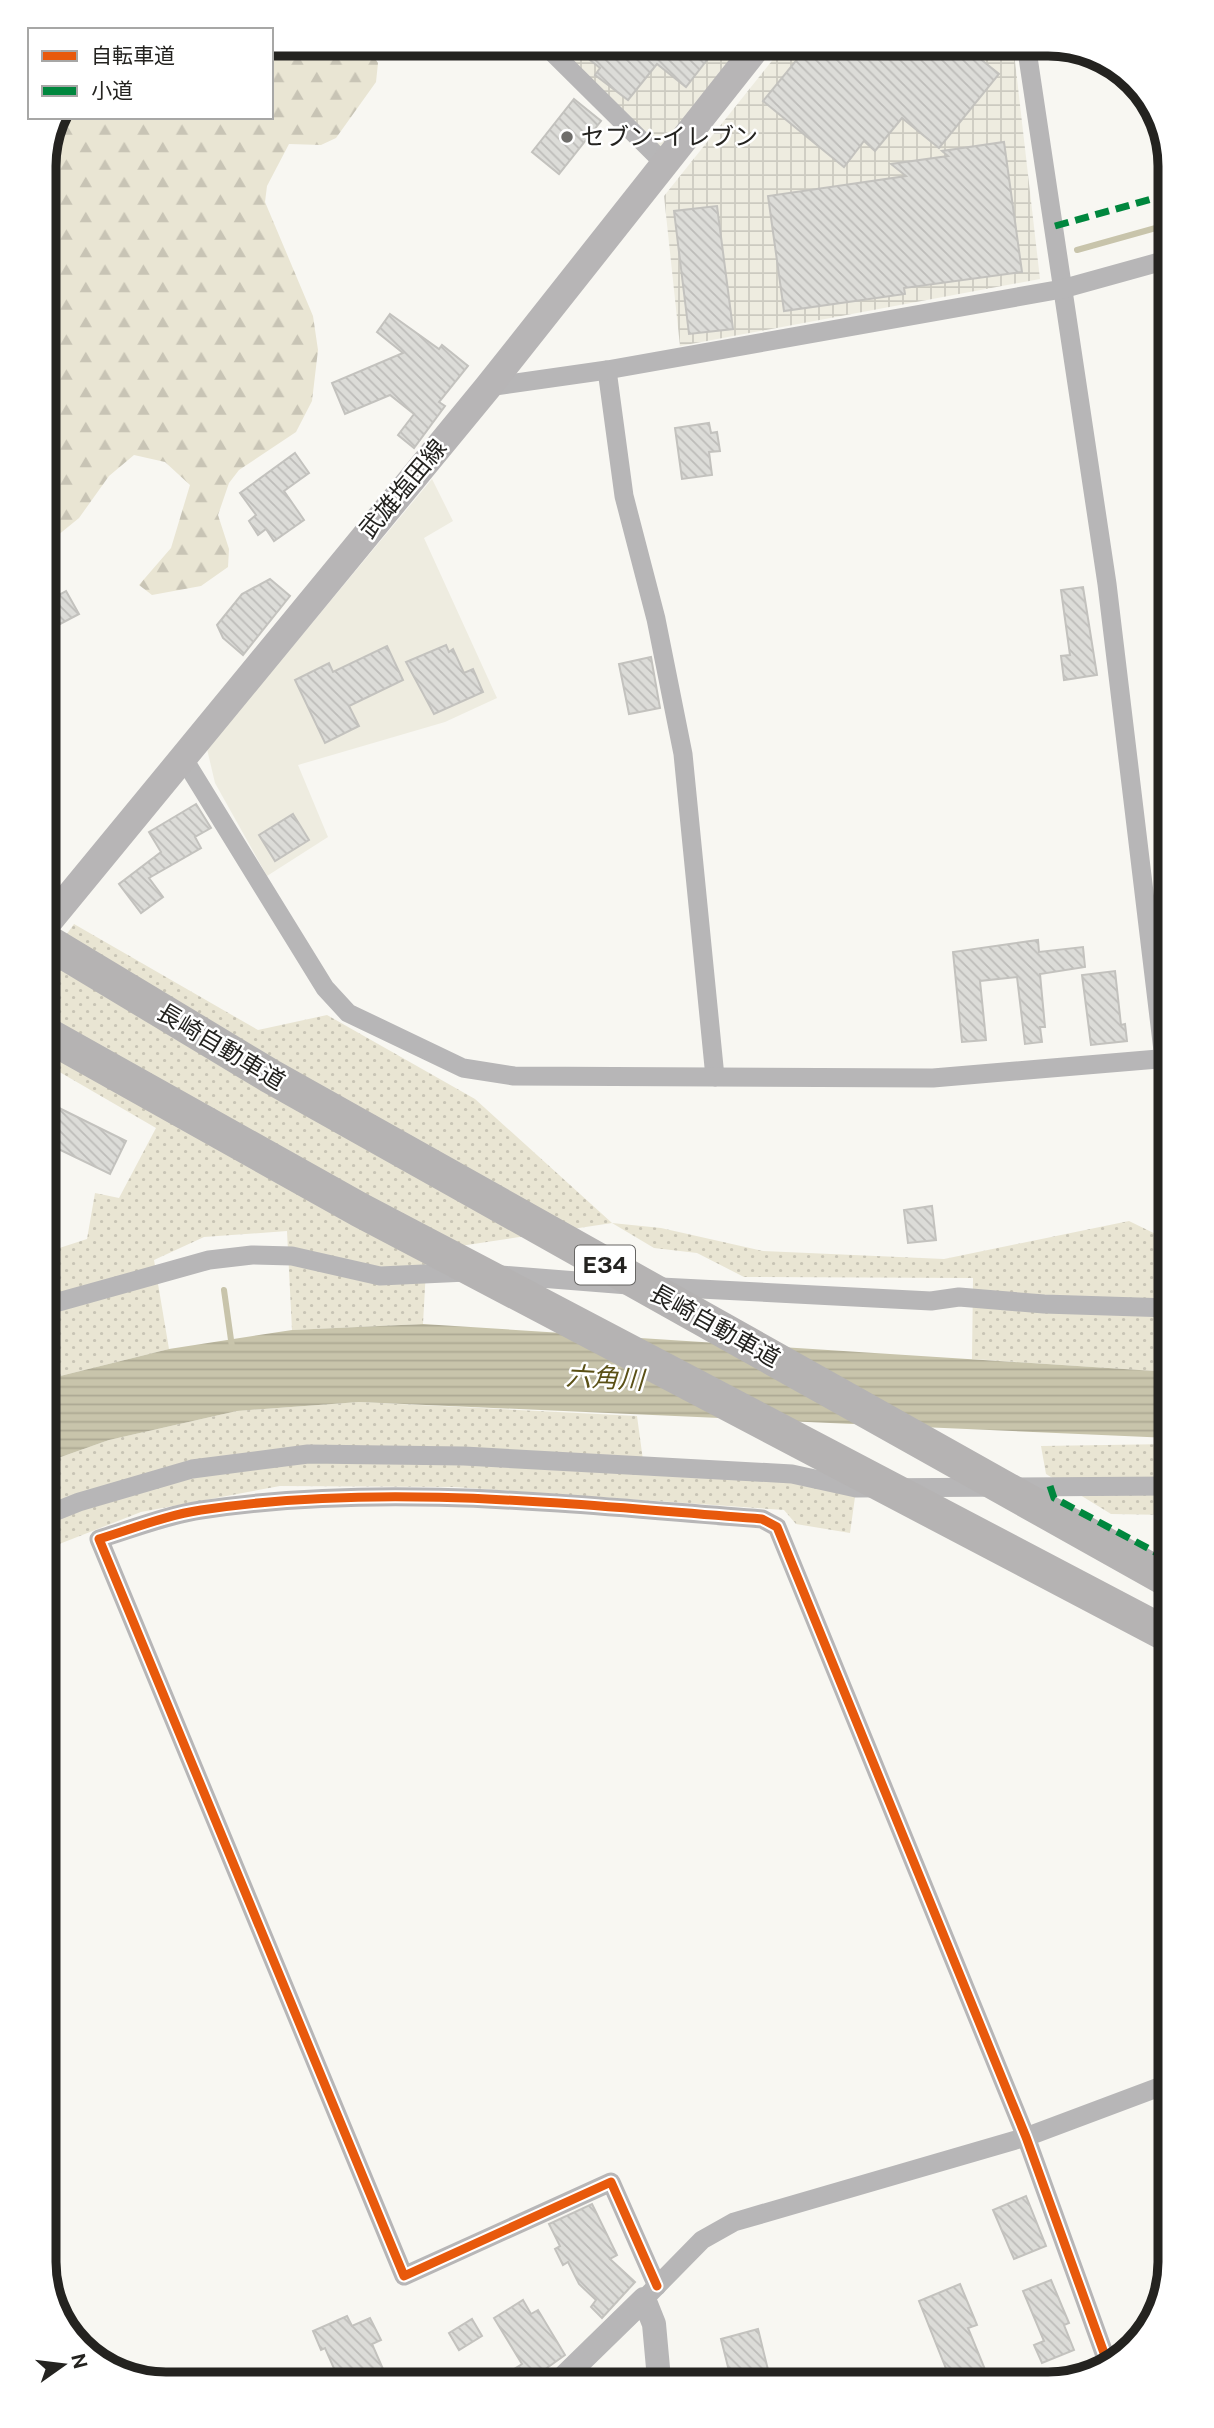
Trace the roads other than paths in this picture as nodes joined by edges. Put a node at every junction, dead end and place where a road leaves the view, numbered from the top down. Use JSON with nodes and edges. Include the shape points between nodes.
{"nodes":[{"id":1,"x":556,"y":56,"type":"edge"},
{"id":2,"x":750,"y":56,"type":"edge"},
{"id":3,"x":1028,"y":56,"type":"edge"},
{"id":4,"x":664,"y":163,"type":"junction"},
{"id":5,"x":1158,"y":262,"type":"edge"},
{"id":6,"x":1062,"y":289,"type":"junction"},
{"id":7,"x":607,"y":370,"type":"junction"},
{"id":8,"x":488,"y":387,"type":"junction"},
{"id":9,"x":182,"y":756,"type":"junction"},
{"id":10,"x":56,"y":912,"type":"edge"},
{"id":11,"x":56,"y":947,"type":"edge"},
{"id":12,"x":1158,"y":988,"type":"edge"},
{"id":13,"x":56,"y":1041,"type":"edge"},
{"id":14,"x":1158,"y":1060,"type":"edge"},
{"id":15,"x":715,"y":1077,"type":"junction"},
{"id":16,"x":56,"y":1303,"type":"edge"},
{"id":17,"x":1158,"y":1308,"type":"edge"},
{"id":18,"x":1158,"y":1486,"type":"edge"},
{"id":19,"x":56,"y":1511,"type":"edge"},
{"id":20,"x":1158,"y":1574,"type":"edge"},
{"id":21,"x":1158,"y":1630,"type":"edge"},
{"id":22,"x":1158,"y":2088,"type":"edge"},
{"id":23,"x":1026,"y":2137,"type":"junction"},
{"id":24,"x":651,"y":2292,"type":"junction"},
{"id":25,"x":1105,"y":2356,"type":"edge"},
{"id":26,"x":570,"y":2372,"type":"edge"},
{"id":27,"x":658,"y":2372,"type":"edge"}],
"edges":[{"from":1,"to":4,"type":"street"},
{"from":2,"to":4,"type":"main road","name":"武雄塩田線"},
{"from":3,"to":6,"type":"street"},
{"from":4,"to":8,"type":"main road","name":"武雄塩田線"},
{"from":5,"to":6,"type":"street"},
{"from":6,"to":7,"type":"street"},
{"from":6,"to":12,"type":"street","via":[[1107,584]]},
{"from":7,"to":8,"type":"street"},
{"from":7,"to":15,"type":"street","via":[[624,496],[656,619],[683,754]]},
{"from":8,"to":9,"type":"main road","name":"武雄塩田線"},
{"from":9,"to":10,"type":"main road","name":"武雄塩田線"},
{"from":9,"to":15,"type":"street","via":[[325,988],[348,1013],[463,1068],[514,1076]]},
{"from":11,"to":20,"type":"highway","name":"長崎自動車道","number":"E34","bridge":true,"via":[[270,1076]]},
{"from":13,"to":21,"type":"highway","number":"E34","bridge":true,"via":[[360,1210]]},
{"from":14,"to":15,"type":"street","via":[[933,1078]]},
{"from":16,"to":17,"type":"street","via":[[209,1260],[252,1255],[292,1256],[380,1276],[456,1272],[738,1294],[931,1301],[959,1297]]},
{"from":18,"to":19,"type":"street","via":[[856,1488],[792,1474],[464,1456],[308,1454],[192,1469]]},
{"from":22,"to":23,"type":"street"},
{"from":23,"to":24,"type":"street","via":[[734,2221],[702,2241]]},
{"from":23,"to":24,"type":"street","via":[[777,1527],[762,1519],[455,1496],[311,1497],[198,1510],[99,1539],[404,2276],[611,2182]]},
{"from":23,"to":25,"type":"street"},
{"from":24,"to":26,"type":"street"},
{"from":24,"to":27,"type":"street"}]}
